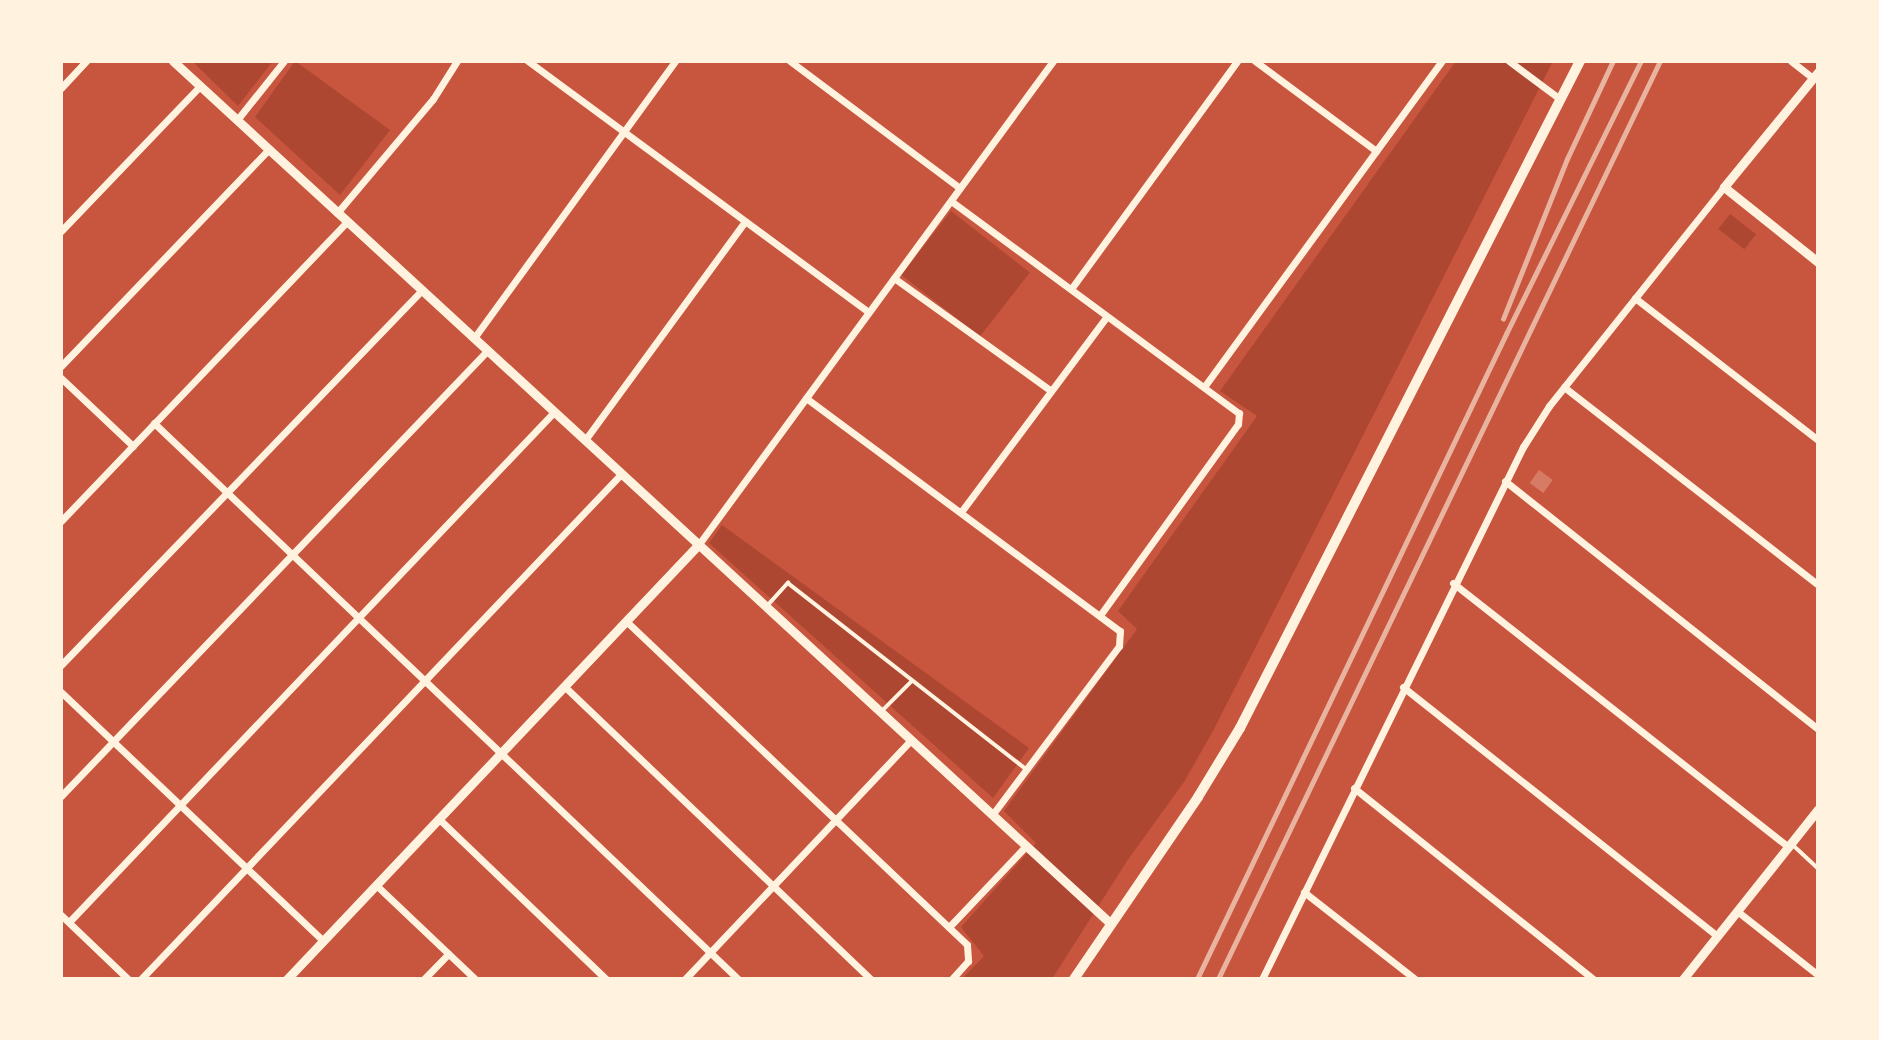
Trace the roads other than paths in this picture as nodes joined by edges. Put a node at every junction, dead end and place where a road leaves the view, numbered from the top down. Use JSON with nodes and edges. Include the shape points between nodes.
{"nodes":[{"id":1,"x":86,"y":61,"type":"edge"},
{"id":2,"x":173,"y":61,"type":"edge"},
{"id":3,"x":284,"y":61,"type":"edge"},
{"id":4,"x":457,"y":61,"type":"edge"},
{"id":5,"x":528,"y":61,"type":"edge"},
{"id":6,"x":675,"y":61,"type":"edge"},
{"id":7,"x":790,"y":61,"type":"edge"},
{"id":8,"x":1053,"y":61,"type":"edge"},
{"id":9,"x":1237,"y":61,"type":"edge"},
{"id":10,"x":1255,"y":61,"type":"edge"},
{"id":11,"x":1442,"y":61,"type":"edge"},
{"id":12,"x":1509,"y":61,"type":"edge"},
{"id":13,"x":1580,"y":61,"type":"edge"},
{"id":14,"x":1791,"y":61,"type":"edge"},
{"id":15,"x":1815,"y":75,"type":"edge"},
{"id":16,"x":200,"y":86,"type":"junction"},
{"id":17,"x":61,"y":88,"type":"edge"},
{"id":18,"x":1560,"y":99,"type":"junction"},
{"id":19,"x":237,"y":120,"type":"junction"},
{"id":20,"x":624,"y":132,"type":"junction"},
{"id":21,"x":269,"y":149,"type":"junction"},
{"id":22,"x":1377,"y":151,"type":"junction"},
{"id":23,"x":1724,"y":187,"type":"junction"},
{"id":24,"x":960,"y":188,"type":"junction"},
{"id":25,"x":951,"y":201,"type":"junction"},
{"id":26,"x":337,"y":213,"type":"junction"},
{"id":27,"x":745,"y":221,"type":"junction"},
{"id":28,"x":347,"y":222,"type":"junction"},
{"id":29,"x":61,"y":231,"type":"edge"},
{"id":30,"x":1818,"y":262,"type":"edge"},
{"id":31,"x":894,"y":278,"type":"junction"},
{"id":32,"x":1071,"y":289,"type":"junction"},
{"id":33,"x":422,"y":290,"type":"junction"},
{"id":34,"x":1635,"y":298,"type":"junction"},
{"id":35,"x":869,"y":312,"type":"junction"},
{"id":36,"x":1107,"y":316,"type":"junction"},
{"id":37,"x":474,"y":338,"type":"junction"},
{"id":38,"x":487,"y":351,"type":"junction"},
{"id":39,"x":61,"y":366,"type":"edge"},
{"id":40,"x":61,"y":378,"type":"edge"},
{"id":41,"x":1205,"y":387,"type":"junction"},
{"id":42,"x":1564,"y":387,"type":"junction"},
{"id":43,"x":1051,"y":391,"type":"junction"},
{"id":44,"x":806,"y":398,"type":"junction"},
{"id":45,"x":554,"y":412,"type":"junction"},
{"id":46,"x":154,"y":423,"type":"junction"},
{"id":47,"x":585,"y":440,"type":"junction"},
{"id":48,"x":1818,"y":440,"type":"edge"},
{"id":49,"x":133,"y":446,"type":"junction"},
{"id":50,"x":621,"y":474,"type":"junction"},
{"id":51,"x":1505,"y":481,"type":"junction"},
{"id":52,"x":228,"y":493,"type":"junction"},
{"id":53,"x":961,"y":512,"type":"junction"},
{"id":54,"x":61,"y":521,"type":"edge"},
{"id":55,"x":699,"y":544,"type":"junction"},
{"id":56,"x":292,"y":554,"type":"junction"},
{"id":57,"x":1453,"y":583,"type":"junction"},
{"id":58,"x":1818,"y":585,"type":"edge"},
{"id":59,"x":766,"y":607,"type":"junction"},
{"id":60,"x":1101,"y":614,"type":"junction"},
{"id":61,"x":359,"y":617,"type":"junction"},
{"id":62,"x":626,"y":621,"type":"junction"},
{"id":63,"x":61,"y":666,"type":"edge"},
{"id":64,"x":425,"y":680,"type":"junction"},
{"id":65,"x":912,"y":681,"type":"junction"},
{"id":66,"x":564,"y":686,"type":"junction"},
{"id":67,"x":1403,"y":687,"type":"junction"},
{"id":68,"x":61,"y":692,"type":"edge"},
{"id":69,"x":881,"y":713,"type":"junction"},
{"id":70,"x":1818,"y":729,"type":"edge"},
{"id":71,"x":911,"y":740,"type":"junction"},
{"id":72,"x":113,"y":741,"type":"junction"},
{"id":73,"x":501,"y":753,"type":"junction"},
{"id":74,"x":1026,"y":769,"type":"junction"},
{"id":75,"x":1354,"y":789,"type":"junction"},
{"id":76,"x":61,"y":796,"type":"edge"},
{"id":77,"x":180,"y":805,"type":"junction"},
{"id":78,"x":1818,"y":809,"type":"edge"},
{"id":79,"x":992,"y":814,"type":"junction"},
{"id":80,"x":439,"y":819,"type":"junction"},
{"id":81,"x":836,"y":820,"type":"junction"},
{"id":82,"x":1789,"y":845,"type":"junction"},
{"id":83,"x":1026,"y":846,"type":"junction"},
{"id":84,"x":1818,"y":867,"type":"edge"},
{"id":85,"x":246,"y":868,"type":"junction"},
{"id":86,"x":376,"y":885,"type":"junction"},
{"id":87,"x":773,"y":886,"type":"junction"},
{"id":88,"x":1304,"y":892,"type":"junction"},
{"id":89,"x":1737,"y":911,"type":"junction"},
{"id":90,"x":61,"y":915,"type":"edge"},
{"id":91,"x":69,"y":922,"type":"junction"},
{"id":92,"x":1110,"y":923,"type":"junction"},
{"id":93,"x":949,"y":927,"type":"junction"},
{"id":94,"x":1717,"y":936,"type":"junction"},
{"id":95,"x":323,"y":941,"type":"junction"},
{"id":96,"x":710,"y":952,"type":"junction"},
{"id":97,"x":448,"y":954,"type":"junction"},
{"id":98,"x":1818,"y":975,"type":"edge"},
{"id":99,"x":128,"y":979,"type":"edge"},
{"id":100,"x":141,"y":979,"type":"edge"},
{"id":101,"x":287,"y":979,"type":"edge"},
{"id":102,"x":424,"y":979,"type":"edge"},
{"id":103,"x":475,"y":979,"type":"edge"},
{"id":104,"x":606,"y":979,"type":"edge"},
{"id":105,"x":685,"y":979,"type":"edge"},
{"id":106,"x":738,"y":979,"type":"edge"},
{"id":107,"x":871,"y":979,"type":"edge"},
{"id":108,"x":952,"y":979,"type":"edge"},
{"id":109,"x":1073,"y":979,"type":"edge"},
{"id":110,"x":1262,"y":979,"type":"edge"},
{"id":111,"x":1415,"y":979,"type":"edge"},
{"id":112,"x":1593,"y":979,"type":"edge"},
{"id":113,"x":1683,"y":979,"type":"edge"}],
"edges":[{"from":1,"to":17,"type":"street"},
{"from":2,"to":16,"type":"street"},
{"from":3,"to":19,"type":"street"},
{"from":4,"to":26,"type":"street","via":[[433,99]]},
{"from":5,"to":20,"type":"street"},
{"from":6,"to":20,"type":"street"},
{"from":7,"to":24,"type":"street"},
{"from":8,"to":24,"type":"street"},
{"from":9,"to":32,"type":"street"},
{"from":10,"to":22,"type":"street"},
{"from":11,"to":22,"type":"street"},
{"from":12,"to":18,"type":"street"},
{"from":13,"to":18,"type":"main road"},
{"from":14,"to":15,"type":"street"},
{"from":15,"to":23,"type":"street"},
{"from":16,"to":19,"type":"street"},
{"from":16,"to":29,"type":"street"},
{"from":18,"to":92,"type":"main road","via":[[1262,689],[1205,787]]},
{"from":19,"to":21,"type":"street"},
{"from":20,"to":27,"type":"street"},
{"from":20,"to":37,"type":"street"},
{"from":21,"to":26,"type":"street"},
{"from":21,"to":39,"type":"street"},
{"from":22,"to":41,"type":"street"},
{"from":23,"to":30,"type":"street"},
{"from":23,"to":34,"type":"street"},
{"from":24,"to":25,"type":"street"},
{"from":25,"to":31,"type":"street"},
{"from":25,"to":32,"type":"street"},
{"from":26,"to":28,"type":"street"},
{"from":27,"to":35,"type":"street"},
{"from":27,"to":47,"type":"street"},
{"from":28,"to":33,"type":"street"},
{"from":28,"to":46,"type":"street"},
{"from":31,"to":35,"type":"street"},
{"from":31,"to":43,"type":"street"},
{"from":32,"to":36,"type":"street"},
{"from":33,"to":37,"type":"street"},
{"from":33,"to":52,"type":"street"},
{"from":34,"to":42,"type":"street"},
{"from":34,"to":48,"type":"street"},
{"from":35,"to":44,"type":"street"},
{"from":36,"to":41,"type":"street"},
{"from":36,"to":43,"type":"street"},
{"from":37,"to":38,"type":"street"},
{"from":38,"to":45,"type":"street"},
{"from":38,"to":56,"type":"street"},
{"from":40,"to":49,"type":"street"},
{"from":41,"to":60,"type":"street","via":[[1241,417]]},
{"from":42,"to":51,"type":"street","via":[[1535,426]]},
{"from":42,"to":58,"type":"street"},
{"from":43,"to":53,"type":"street"},
{"from":44,"to":53,"type":"street"},
{"from":44,"to":55,"type":"street"},
{"from":45,"to":47,"type":"street"},
{"from":45,"to":61,"type":"street"},
{"from":46,"to":49,"type":"street"},
{"from":46,"to":52,"type":"street"},
{"from":47,"to":50,"type":"street"},
{"from":49,"to":54,"type":"street"},
{"from":50,"to":55,"type":"street"},
{"from":50,"to":64,"type":"street"},
{"from":51,"to":57,"type":"street"},
{"from":51,"to":70,"type":"street"},
{"from":52,"to":56,"type":"street"},
{"from":52,"to":63,"type":"street"},
{"from":53,"to":60,"type":"street"},
{"from":55,"to":59,"type":"street"},
{"from":55,"to":62,"type":"street"},
{"from":56,"to":61,"type":"street"},
{"from":56,"to":72,"type":"street"},
{"from":57,"to":67,"type":"street"},
{"from":57,"to":82,"type":"street"},
{"from":59,"to":65,"type":"lane","via":[[788,583]]},
{"from":59,"to":69,"type":"street"},
{"from":60,"to":74,"type":"street","via":[[1118,627],[1119,646]]},
{"from":61,"to":64,"type":"street"},
{"from":61,"to":77,"type":"street"},
{"from":62,"to":66,"type":"street"},
{"from":62,"to":81,"type":"street"},
{"from":64,"to":73,"type":"street"},
{"from":64,"to":85,"type":"street"},
{"from":65,"to":69,"type":"lane"},
{"from":65,"to":74,"type":"lane"},
{"from":66,"to":73,"type":"street"},
{"from":66,"to":87,"type":"street"},
{"from":67,"to":75,"type":"street"},
{"from":67,"to":94,"type":"street"},
{"from":68,"to":72,"type":"street"},
{"from":69,"to":71,"type":"street"},
{"from":71,"to":79,"type":"street"},
{"from":71,"to":81,"type":"street"},
{"from":72,"to":76,"type":"street"},
{"from":72,"to":77,"type":"street"},
{"from":73,"to":80,"type":"street"},
{"from":73,"to":96,"type":"street"},
{"from":74,"to":79,"type":"street"},
{"from":75,"to":88,"type":"street"},
{"from":75,"to":112,"type":"street"},
{"from":77,"to":85,"type":"street"},
{"from":77,"to":91,"type":"street"},
{"from":78,"to":82,"type":"street"},
{"from":79,"to":83,"type":"street"},
{"from":80,"to":86,"type":"street"},
{"from":80,"to":104,"type":"street"},
{"from":81,"to":87,"type":"street"},
{"from":81,"to":93,"type":"street"},
{"from":82,"to":84,"type":"lane"},
{"from":82,"to":89,"type":"street"},
{"from":83,"to":92,"type":"street"},
{"from":83,"to":93,"type":"street"},
{"from":85,"to":95,"type":"street"},
{"from":85,"to":100,"type":"street"},
{"from":86,"to":95,"type":"street"},
{"from":86,"to":97,"type":"street"},
{"from":87,"to":96,"type":"street"},
{"from":87,"to":107,"type":"street"},
{"from":88,"to":110,"type":"street"},
{"from":88,"to":111,"type":"street"},
{"from":89,"to":94,"type":"street"},
{"from":89,"to":98,"type":"street"},
{"from":90,"to":91,"type":"street"},
{"from":91,"to":99,"type":"street"},
{"from":92,"to":109,"type":"main road"},
{"from":93,"to":108,"type":"street","via":[[967,944],[970,956]]},
{"from":94,"to":113,"type":"street"},
{"from":95,"to":101,"type":"street"},
{"from":96,"to":105,"type":"street"},
{"from":96,"to":106,"type":"street"},
{"from":97,"to":102,"type":"street"},
{"from":97,"to":103,"type":"street"}]}
